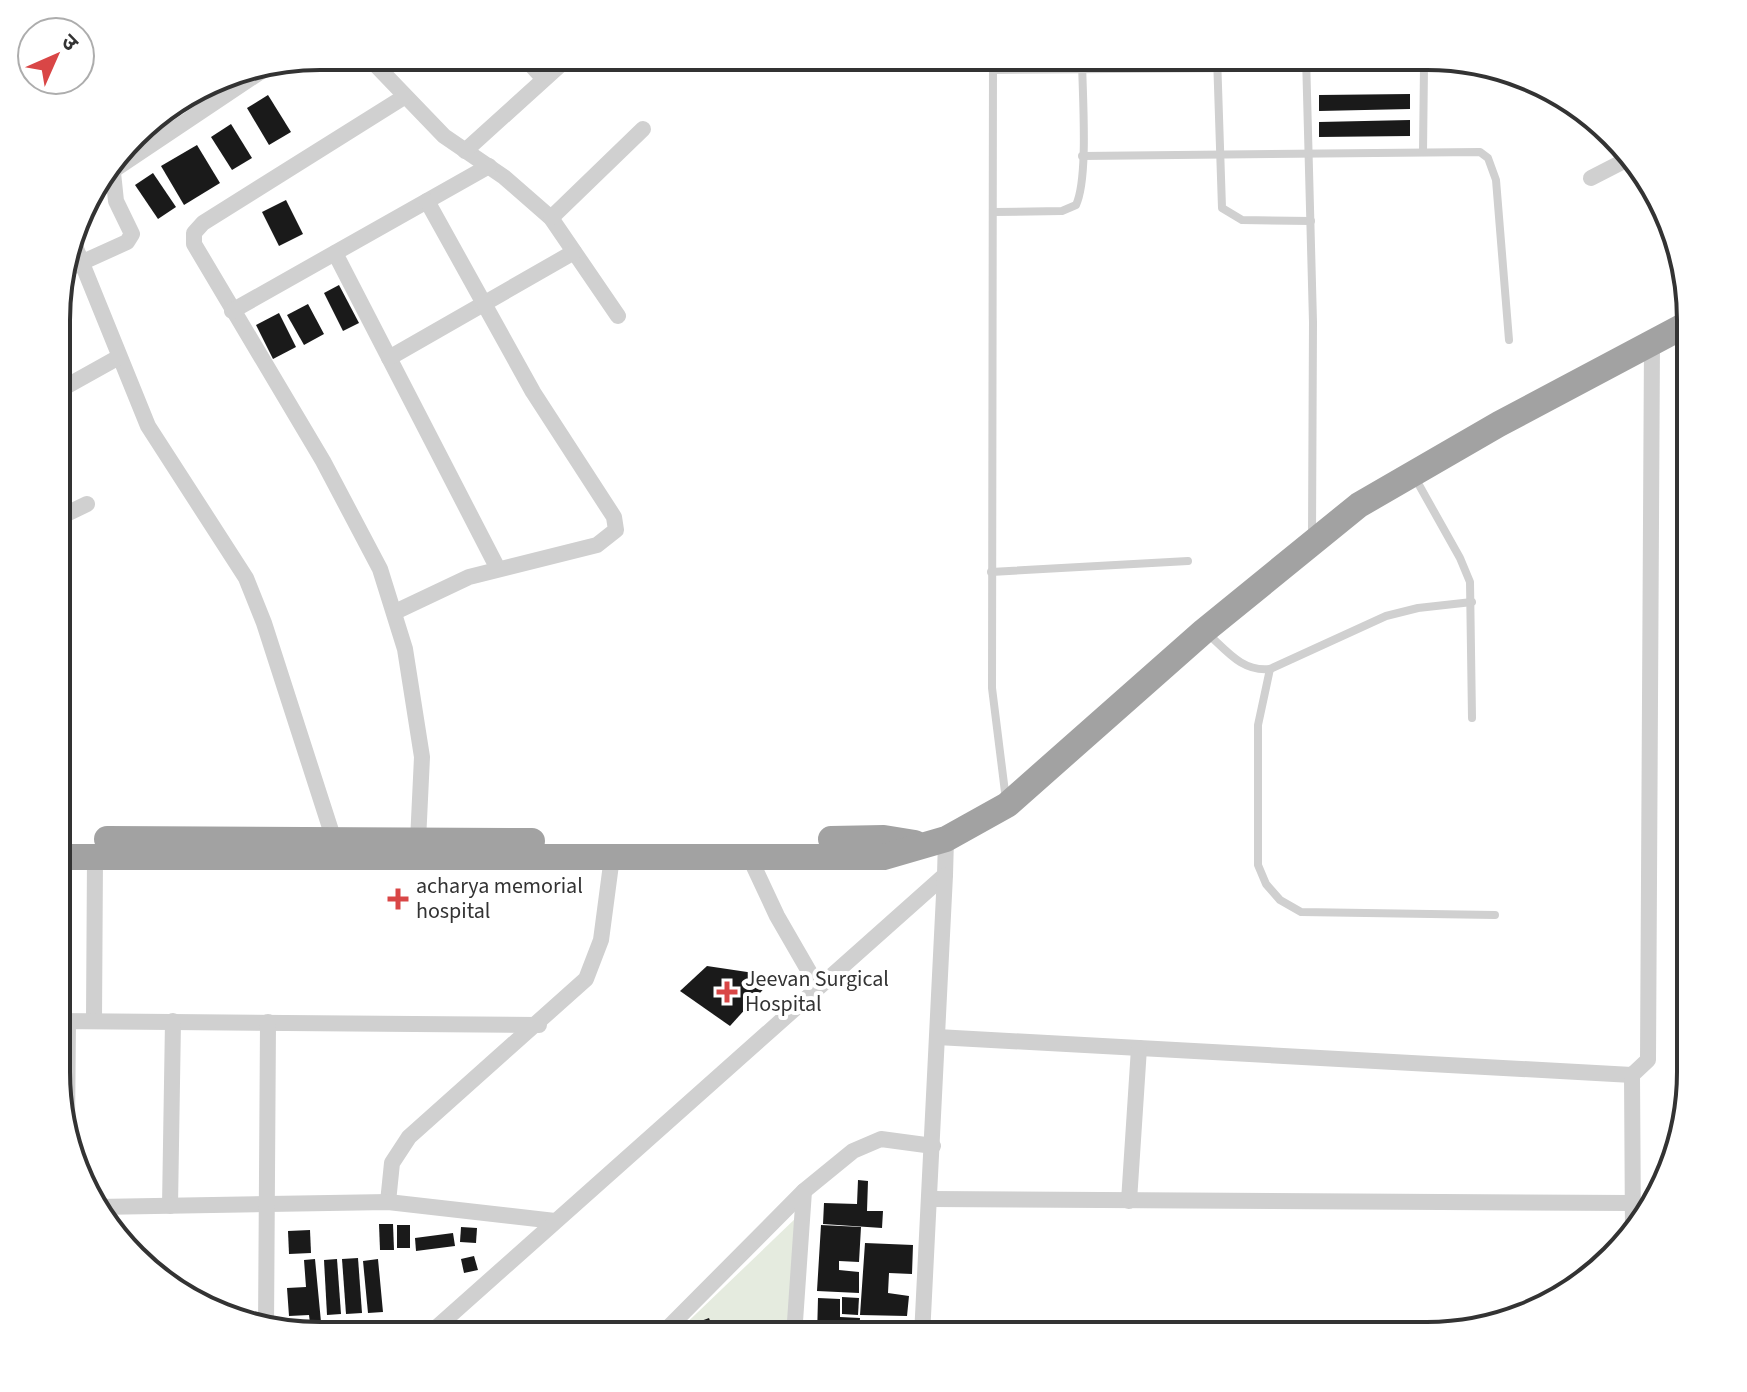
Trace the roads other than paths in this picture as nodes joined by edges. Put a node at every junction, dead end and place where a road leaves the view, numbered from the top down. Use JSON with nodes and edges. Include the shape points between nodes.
{"nodes":[{"id":1,"x":381,"y":71,"type":"edge"},
{"id":2,"x":537,"y":71,"type":"edge"},
{"id":3,"x":553,"y":71,"type":"edge"},
{"id":4,"x":993,"y":71,"type":"edge"},
{"id":5,"x":1082,"y":71,"type":"edge"},
{"id":6,"x":1217,"y":71,"type":"edge"},
{"id":7,"x":1306,"y":71,"type":"edge"},
{"id":8,"x":1424,"y":71,"type":"edge"},
{"id":9,"x":544,"y":79,"type":"junction"},
{"id":10,"x":210,"y":96,"type":"edge"},
{"id":11,"x":404,"y":97,"type":"junction"},
{"id":12,"x":643,"y":129,"type":"dead end"},
{"id":13,"x":139,"y":148,"type":"edge"},
{"id":14,"x":465,"y":151,"type":"junction"},
{"id":15,"x":1310,"y":152,"type":"junction"},
{"id":16,"x":1423,"y":152,"type":"junction"},
{"id":17,"x":1218,"y":154,"type":"junction"},
{"id":18,"x":1082,"y":156,"type":"junction"},
{"id":19,"x":1621,"y":163,"type":"edge"},
{"id":20,"x":489,"y":166,"type":"junction"},
{"id":21,"x":115,"y":178,"type":"edge"},
{"id":22,"x":1591,"y":178,"type":"dead end"},
{"id":23,"x":427,"y":201,"type":"junction"},
{"id":24,"x":994,"y":212,"type":"junction"},
{"id":25,"x":551,"y":218,"type":"junction"},
{"id":26,"x":1311,"y":221,"type":"junction"},
{"id":27,"x":574,"y":252,"type":"junction"},
{"id":28,"x":335,"y":253,"type":"junction"},
{"id":29,"x":79,"y":256,"type":"edge"},
{"id":30,"x":82,"y":263,"type":"junction"},
{"id":31,"x":77,"y":265,"type":"edge"},
{"id":32,"x":483,"y":305,"type":"junction"},
{"id":33,"x":232,"y":311,"type":"junction"},
{"id":34,"x":618,"y":316,"type":"dead end"},
{"id":35,"x":1677,"y":329,"type":"edge"},
{"id":36,"x":1509,"y":340,"type":"dead end"},
{"id":37,"x":1652,"y":342,"type":"junction"},
{"id":38,"x":119,"y":357,"type":"junction"},
{"id":39,"x":389,"y":358,"type":"junction"},
{"id":40,"x":70,"y":384,"type":"edge"},
{"id":41,"x":1412,"y":472,"type":"junction"},
{"id":42,"x":87,"y":504,"type":"dead end"},
{"id":43,"x":70,"y":512,"type":"edge"},
{"id":44,"x":1312,"y":539,"type":"junction"},
{"id":45,"x":1188,"y":561,"type":"dead end"},
{"id":46,"x":497,"y":567,"type":"junction"},
{"id":47,"x":991,"y":572,"type":"junction"},
{"id":48,"x":1472,"y":602,"type":"junction"},
{"id":49,"x":395,"y":612,"type":"junction"},
{"id":50,"x":1204,"y":631,"type":"junction"},
{"id":51,"x":1270,"y":669,"type":"junction"},
{"id":52,"x":1472,"y":718,"type":"dead end"},
{"id":53,"x":1007,"y":805,"type":"junction"},
{"id":54,"x":71,"y":840,"type":"edge"},
{"id":55,"x":334,"y":840,"type":"junction"},
{"id":56,"x":418,"y":841,"type":"junction"},
{"id":57,"x":935,"y":841,"type":"junction"},
{"id":58,"x":749,"y":856,"type":"junction"},
{"id":59,"x":71,"y":857,"type":"edge"},
{"id":60,"x":95,"y":857,"type":"junction"},
{"id":61,"x":612,"y":857,"type":"junction"},
{"id":62,"x":945,"y":875,"type":"junction"},
{"id":63,"x":1495,"y":915,"type":"dead end"},
{"id":64,"x":818,"y":987,"type":"junction"},
{"id":65,"x":94,"y":1020,"type":"junction"},
{"id":66,"x":71,"y":1021,"type":"edge"},
{"id":67,"x":173,"y":1021,"type":"junction"},
{"id":68,"x":268,"y":1022,"type":"junction"},
{"id":69,"x":539,"y":1025,"type":"junction"},
{"id":70,"x":937,"y":1037,"type":"junction"},
{"id":71,"x":1139,"y":1048,"type":"junction"},
{"id":72,"x":1632,"y":1075,"type":"junction"},
{"id":73,"x":933,"y":1146,"type":"junction"},
{"id":74,"x":804,"y":1191,"type":"junction"},
{"id":75,"x":931,"y":1199,"type":"junction"},
{"id":76,"x":1129,"y":1201,"type":"junction"},
{"id":77,"x":388,"y":1202,"type":"junction"},
{"id":78,"x":1632,"y":1203,"type":"junction"},
{"id":79,"x":268,"y":1205,"type":"junction"},
{"id":80,"x":170,"y":1206,"type":"junction"},
{"id":81,"x":111,"y":1207,"type":"edge"},
{"id":82,"x":1632,"y":1214,"type":"edge"},
{"id":83,"x":555,"y":1221,"type":"junction"},
{"id":84,"x":266,"y":1315,"type":"edge"},
{"id":85,"x":444,"y":1321,"type":"edge"},
{"id":86,"x":675,"y":1321,"type":"edge"},
{"id":87,"x":795,"y":1321,"type":"edge"},
{"id":88,"x":923,"y":1322,"type":"edge"}],
"edges":[{"from":1,"to":11,"type":"street"},
{"from":2,"to":9,"type":"street"},
{"from":3,"to":9,"type":"street"},
{"from":4,"to":24,"type":"lane"},
{"from":5,"to":18,"type":"lane"},
{"from":6,"to":17,"type":"lane"},
{"from":7,"to":15,"type":"lane"},
{"from":8,"to":16,"type":"lane"},
{"from":9,"to":14,"type":"street"},
{"from":10,"to":13,"type":"street"},
{"from":11,"to":14,"type":"street"},
{"from":11,"to":33,"type":"street","via":[[194,233],[201,260]]},
{"from":12,"to":25,"type":"street"},
{"from":14,"to":20,"type":"street"},
{"from":15,"to":16,"type":"lane"},
{"from":15,"to":17,"type":"lane"},
{"from":15,"to":26,"type":"lane"},
{"from":16,"to":36,"type":"lane","via":[[1480,152],[1492,166]]},
{"from":17,"to":18,"type":"lane"},
{"from":17,"to":26,"type":"lane","via":[[1222,208],[1229,215],[1242,220]]},
{"from":18,"to":24,"type":"lane","via":[[1076,205],[1062,211]]},
{"from":19,"to":22,"type":"street"},
{"from":20,"to":23,"type":"street"},
{"from":20,"to":25,"type":"street"},
{"from":21,"to":30,"type":"street","via":[[116,201],[132,234],[127,242]]},
{"from":23,"to":28,"type":"street"},
{"from":23,"to":32,"type":"street"},
{"from":24,"to":47,"type":"lane"},
{"from":25,"to":27,"type":"street"},
{"from":26,"to":44,"type":"lane"},
{"from":27,"to":32,"type":"street"},
{"from":27,"to":34,"type":"street"},
{"from":28,"to":33,"type":"street"},
{"from":28,"to":39,"type":"street"},
{"from":29,"to":30,"type":"street"},
{"from":30,"to":31,"type":"street"},
{"from":30,"to":38,"type":"street"},
{"from":32,"to":39,"type":"street"},
{"from":32,"to":46,"type":"street","via":[[614,517],[616,530],[597,545]]},
{"from":33,"to":49,"type":"street","via":[[357,523]]},
{"from":35,"to":37,"type":"highway"},
{"from":37,"to":41,"type":"highway"},
{"from":37,"to":72,"type":"street","via":[[1648,1060]]},
{"from":38,"to":40,"type":"street"},
{"from":38,"to":55,"type":"street","via":[[148,426],[246,578]]},
{"from":39,"to":46,"type":"street"},
{"from":41,"to":44,"type":"highway"},
{"from":41,"to":48,"type":"lane","via":[[1460,558]]},
{"from":42,"to":43,"type":"street"},
{"from":44,"to":50,"type":"highway"},
{"from":45,"to":47,"type":"lane"},
{"from":46,"to":49,"type":"street"},
{"from":47,"to":53,"type":"lane","via":[[992,688]]},
{"from":48,"to":51,"type":"lane","via":[[1386,616]]},
{"from":48,"to":52,"type":"lane"},
{"from":49,"to":56,"type":"street","via":[[422,757]]},
{"from":50,"to":51,"type":"lane","via":[[1243,666]]},
{"from":50,"to":53,"type":"highway"},
{"from":51,"to":63,"type":"lane","via":[[1258,725],[1258,865],[1280,900],[1301,912],[1330,915]]},
{"from":53,"to":57,"type":"highway"},
{"from":54,"to":55,"type":"highway"},
{"from":55,"to":56,"type":"highway"},
{"from":56,"to":57,"type":"highway"},
{"from":57,"to":58,"type":"highway","via":[[884,857]]},
{"from":57,"to":62,"type":"street"},
{"from":58,"to":61,"type":"highway"},
{"from":58,"to":64,"type":"street"},
{"from":59,"to":60,"type":"highway"},
{"from":60,"to":61,"type":"highway"},
{"from":60,"to":65,"type":"street"},
{"from":61,"to":69,"type":"street","via":[[601,940],[586,979]]},
{"from":62,"to":64,"type":"street"},
{"from":62,"to":70,"type":"street"},
{"from":64,"to":83,"type":"street"},
{"from":65,"to":66,"type":"street"},
{"from":65,"to":67,"type":"street"},
{"from":67,"to":68,"type":"street"},
{"from":67,"to":80,"type":"street"},
{"from":68,"to":69,"type":"street"},
{"from":68,"to":79,"type":"street"},
{"from":69,"to":77,"type":"street","via":[[409,1137],[392,1163]]},
{"from":70,"to":71,"type":"street"},
{"from":70,"to":73,"type":"street"},
{"from":71,"to":72,"type":"street"},
{"from":71,"to":76,"type":"street"},
{"from":72,"to":78,"type":"street"},
{"from":73,"to":74,"type":"street","via":[[881,1139],[865,1143]]},
{"from":73,"to":75,"type":"street"},
{"from":74,"to":86,"type":"street"},
{"from":74,"to":87,"type":"street"},
{"from":75,"to":76,"type":"street"},
{"from":75,"to":88,"type":"street"},
{"from":76,"to":78,"type":"street"},
{"from":77,"to":79,"type":"street"},
{"from":77,"to":83,"type":"street"},
{"from":78,"to":82,"type":"street"},
{"from":79,"to":80,"type":"street"},
{"from":79,"to":84,"type":"street"},
{"from":80,"to":81,"type":"street"},
{"from":83,"to":85,"type":"street"}]}
